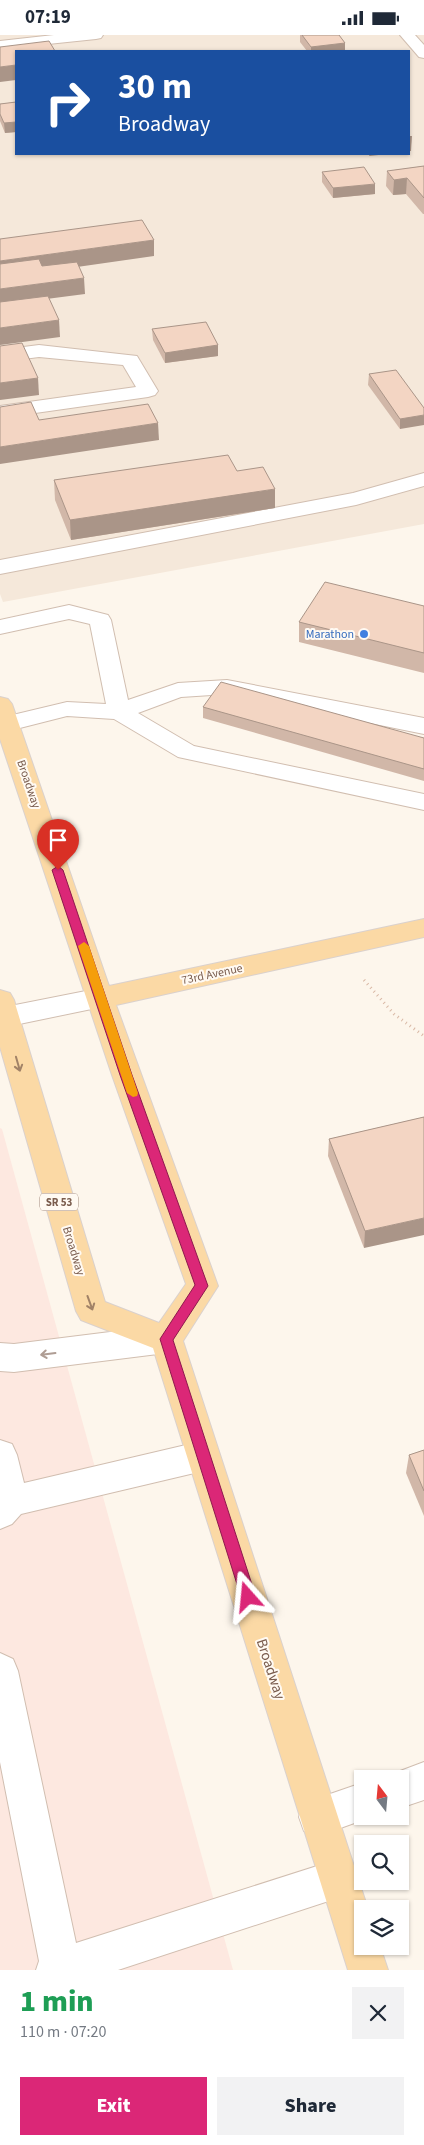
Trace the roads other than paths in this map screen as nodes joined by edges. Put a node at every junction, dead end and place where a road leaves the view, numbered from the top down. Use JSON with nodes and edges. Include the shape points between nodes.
{"nodes":[{"id":1,"x":96,"y":35,"type":"edge"},
{"id":2,"x":407,"y":35,"type":"edge"},
{"id":3,"x":0,"y":45,"type":"edge"},
{"id":4,"x":424,"y":53,"type":"edge"},
{"id":5,"x":0,"y":355,"type":"edge"},
{"id":6,"x":0,"y":412,"type":"edge"},
{"id":7,"x":424,"y":479,"type":"edge"},
{"id":8,"x":0,"y":567,"type":"edge"},
{"id":9,"x":0,"y":627,"type":"edge"},
{"id":10,"x":119,"y":712,"type":"junction"},
{"id":11,"x":4,"y":713,"type":"edge"},
{"id":12,"x":424,"y":726,"type":"edge"},
{"id":13,"x":424,"y":802,"type":"edge"},
{"id":14,"x":424,"y":928,"type":"edge"},
{"id":15,"x":101,"y":998,"type":"junction"},
{"id":16,"x":2,"y":1012,"type":"edge"},
{"id":17,"x":166,"y":1339,"type":"junction"},
{"id":18,"x":0,"y":1357,"type":"edge"},
{"id":19,"x":0,"y":1455,"type":"edge"},
{"id":20,"x":203,"y":1456,"type":"junction"},
{"id":21,"x":5,"y":1507,"type":"edge"},
{"id":22,"x":0,"y":1671,"type":"edge"},
{"id":23,"x":424,"y":1781,"type":"edge"},
{"id":24,"x":409,"y":1786,"type":"edge"},
{"id":25,"x":354,"y":1805,"type":"edge"},
{"id":26,"x":318,"y":1817,"type":"junction"},
{"id":27,"x":339,"y":1879,"type":"junction"},
{"id":28,"x":58,"y":1969,"type":"edge"},
{"id":29,"x":368,"y":1970,"type":"edge"}],
"edges":[{"from":1,"to":3,"type":"street"},
{"from":2,"to":4,"type":"street"},
{"from":5,"to":6,"type":"street","via":[[39,351],[130,360],[148,391]]},
{"from":7,"to":8,"type":"street","via":[[356,499]]},
{"from":9,"to":10,"type":"street","via":[[70,612],[100,620]]},
{"from":10,"to":11,"type":"street","via":[[67,709]]},
{"from":10,"to":12,"type":"street","via":[[178,690],[228,687]]},
{"from":10,"to":13,"type":"street","via":[[187,752]]},
{"from":11,"to":15,"type":"main road","name":"Broadway"},
{"from":14,"to":15,"type":"main road","name":"73rd Avenue"},
{"from":15,"to":16,"type":"street","name":"73rd Avenue"},
{"from":15,"to":17,"type":"main road","name":"Broadway","via":[[202,1286]]},
{"from":16,"to":17,"type":"main road","name":"Broadway","number":"SR 53","one_way":true,"via":[[92,1311]]},
{"from":17,"to":18,"type":"street","one_way":true,"via":[[14,1359]]},
{"from":17,"to":20,"type":"main road","name":"Broadway"},
{"from":19,"to":21,"type":"street"},
{"from":20,"to":21,"type":"street"},
{"from":20,"to":26,"type":"main road","name":"Broadway"},
{"from":22,"to":28,"type":"street"},
{"from":23,"to":24,"type":"street"},
{"from":25,"to":26,"type":"street"},
{"from":26,"to":27,"type":"main road","name":"Broadway"},
{"from":27,"to":28,"type":"street"},
{"from":27,"to":29,"type":"main road","name":"Broadway"}]}
